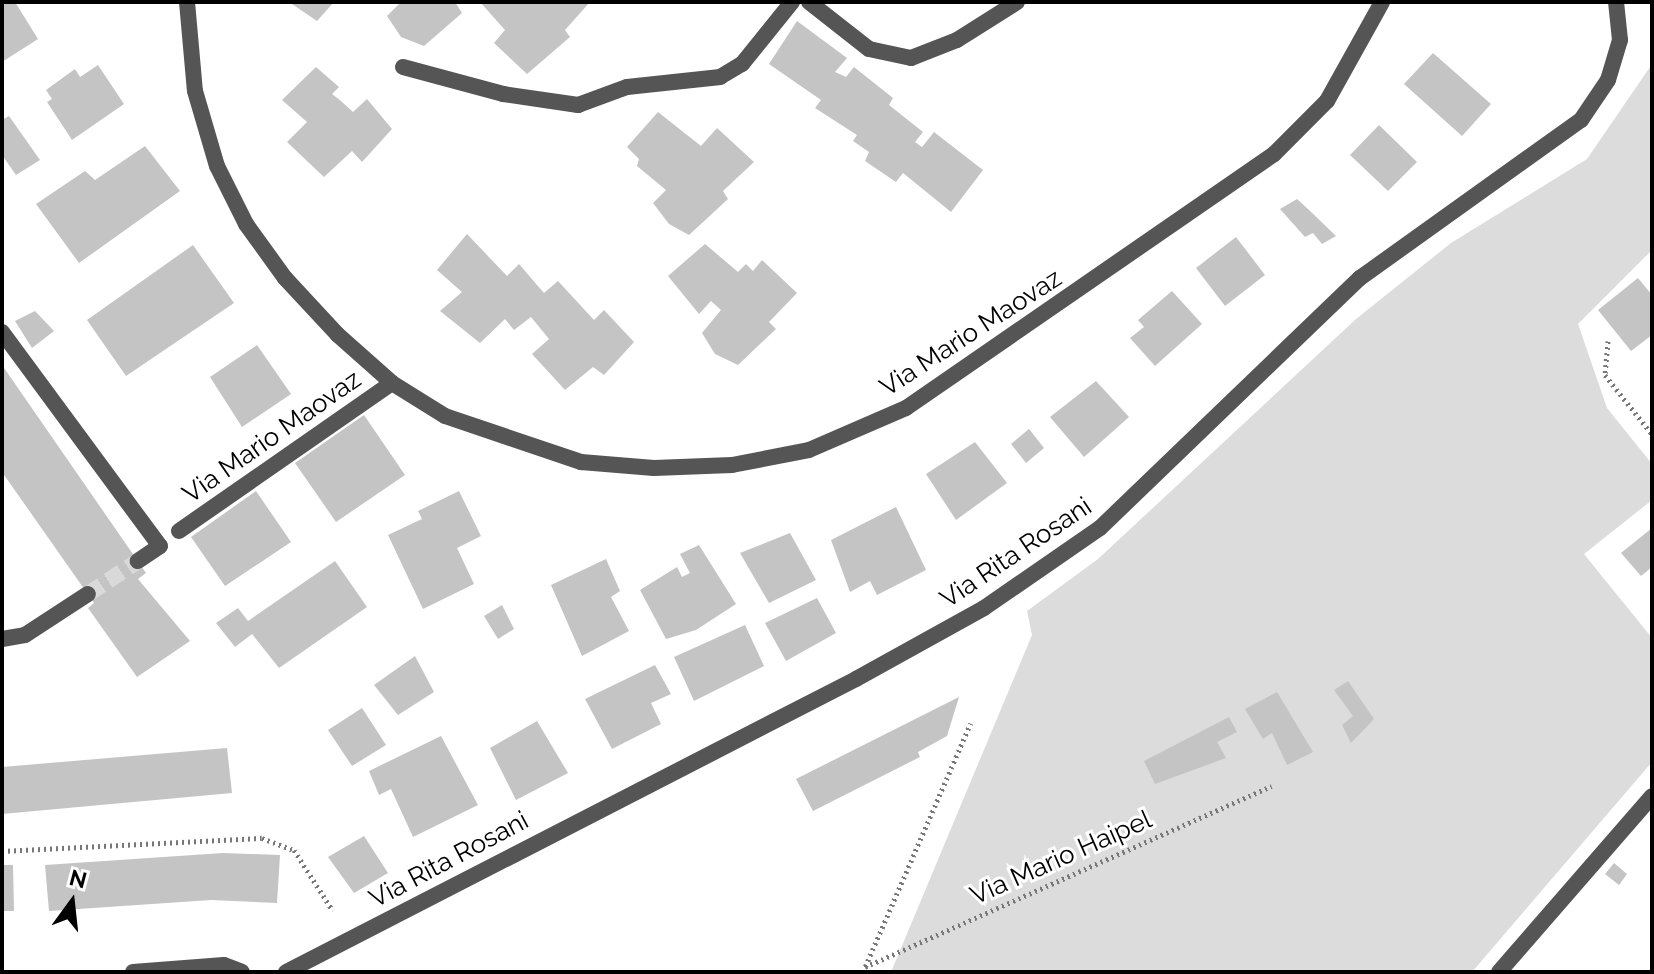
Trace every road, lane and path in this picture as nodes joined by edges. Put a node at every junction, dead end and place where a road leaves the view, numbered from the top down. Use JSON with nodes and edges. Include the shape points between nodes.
{"nodes":[{"id":1,"x":187,"y":2,"type":"edge"},
{"id":2,"x":792,"y":2,"type":"edge"},
{"id":3,"x":809,"y":2,"type":"edge"},
{"id":4,"x":1017,"y":2,"type":"edge"},
{"id":5,"x":1382,"y":2,"type":"edge"},
{"id":6,"x":1616,"y":2,"type":"edge"},
{"id":7,"x":403,"y":67,"type":"dead end"},
{"id":8,"x":2,"y":332,"type":"edge"},
{"id":9,"x":1608,"y":341,"type":"dead end"},
{"id":10,"x":392,"y":383,"type":"junction"},
{"id":11,"x":1652,"y":434,"type":"edge"},
{"id":12,"x":179,"y":531,"type":"dead end"},
{"id":13,"x":138,"y":561,"type":"tunnel mouth"},
{"id":14,"x":88,"y":594,"type":"tunnel mouth"},
{"id":15,"x":2,"y":639,"type":"edge"},
{"id":16,"x":971,"y":723,"type":"dead end"},
{"id":17,"x":1272,"y":786,"type":"dead end"},
{"id":18,"x":1652,"y":796,"type":"edge"},
{"id":19,"x":2,"y":851,"type":"edge"},
{"id":20,"x":333,"y":911,"type":"dead end"},
{"id":21,"x":864,"y":969,"type":"edge"},
{"id":22,"x":133,"y":972,"type":"edge"},
{"id":23,"x":242,"y":972,"type":"edge"},
{"id":24,"x":286,"y":972,"type":"edge"},
{"id":25,"x":1499,"y":972,"type":"edge"}],
"edges":[{"from":1,"to":10,"type":"street","name":"Via Mario Maovaz","via":[[195,91],[217,166],[246,224],[285,278]]},
{"from":2,"to":7,"type":"street","via":[[742,64],[720,77],[627,87],[578,105],[503,94]]},
{"from":3,"to":4,"type":"street","via":[[869,49],[911,58],[957,40]]},
{"from":5,"to":10,"type":"street","name":"Via Mario Maovaz","via":[[1327,101],[1274,154],[906,408],[809,450],[732,465],[581,462],[445,416]]},
{"from":6,"to":24,"type":"street","name":"Via Rita Rosani","via":[[1620,40],[1608,80],[1581,120],[1360,278],[1100,528],[984,608],[856,679]]},
{"from":8,"to":13,"type":"street","via":[[160,546]]},
{"from":9,"to":11,"type":"path","via":[[1605,375]]},
{"from":10,"to":12,"type":"street","name":"Via Mario Maovaz"},
{"from":14,"to":15,"type":"street","via":[[25,635]]},
{"from":16,"to":21,"type":"path","name":"Via Mario Haipel"},
{"from":17,"to":21,"type":"path","name":"Via Mario Haipel"},
{"from":18,"to":25,"type":"street"},
{"from":19,"to":20,"type":"path","via":[[262,838],[294,850]]},
{"from":22,"to":23,"type":"street","via":[[224,965]]}]}
